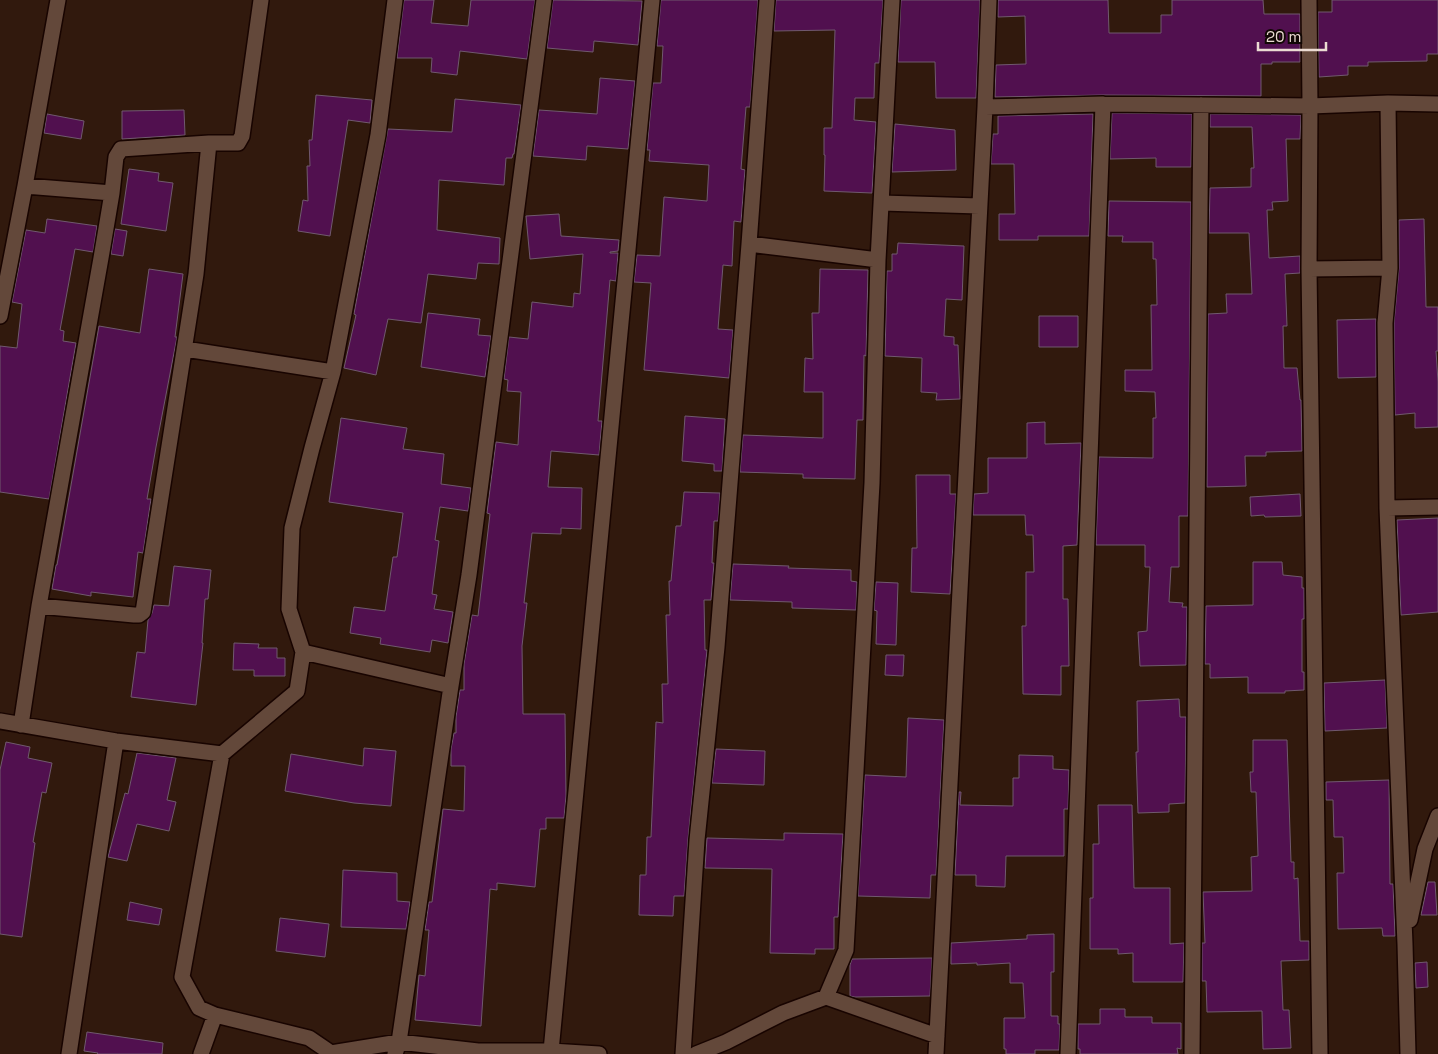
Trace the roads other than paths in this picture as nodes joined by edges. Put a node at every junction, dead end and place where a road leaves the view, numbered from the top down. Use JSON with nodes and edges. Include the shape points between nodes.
{"nodes":[{"id":1,"x":58,"y":0,"type":"edge"},
{"id":2,"x":261,"y":0,"type":"edge"},
{"id":3,"x":395,"y":0,"type":"edge"},
{"id":4,"x":544,"y":0,"type":"edge"},
{"id":5,"x":652,"y":0,"type":"edge"},
{"id":6,"x":767,"y":0,"type":"edge"},
{"id":7,"x":892,"y":0,"type":"edge"},
{"id":8,"x":989,"y":0,"type":"edge"},
{"id":9,"x":1309,"y":0,"type":"edge"},
{"id":10,"x":1103,"y":104,"type":"junction"},
{"id":11,"x":1388,"y":104,"type":"junction"},
{"id":12,"x":1438,"y":104,"type":"edge"},
{"id":13,"x":1201,"y":105,"type":"junction"},
{"id":14,"x":1310,"y":106,"type":"junction"},
{"id":15,"x":985,"y":107,"type":"junction"},
{"id":16,"x":209,"y":143,"type":"junction"},
{"id":17,"x":25,"y":186,"type":"junction"},
{"id":18,"x":112,"y":193,"type":"junction"},
{"id":19,"x":882,"y":203,"type":"junction"},
{"id":20,"x":979,"y":206,"type":"junction"},
{"id":21,"x":749,"y":244,"type":"junction"},
{"id":22,"x":878,"y":260,"type":"junction"},
{"id":23,"x":1390,"y":268,"type":"junction"},
{"id":24,"x":1310,"y":269,"type":"junction"},
{"id":25,"x":0,"y":316,"type":"edge"},
{"id":26,"x":185,"y":349,"type":"junction"},
{"id":27,"x":333,"y":372,"type":"junction"},
{"id":28,"x":1438,"y":507,"type":"edge"},
{"id":29,"x":1387,"y":508,"type":"junction"},
{"id":30,"x":39,"y":606,"type":"junction"},
{"id":31,"x":304,"y":652,"type":"junction"},
{"id":32,"x":451,"y":686,"type":"junction"},
{"id":33,"x":0,"y":721,"type":"edge"},
{"id":34,"x":21,"y":725,"type":"junction"},
{"id":35,"x":116,"y":740,"type":"junction"},
{"id":36,"x":222,"y":754,"type":"junction"},
{"id":37,"x":1438,"y":816,"type":"edge"},
{"id":38,"x":1405,"y":944,"type":"junction"},
{"id":39,"x":826,"y":997,"type":"junction"},
{"id":40,"x":215,"y":1015,"type":"junction"},
{"id":41,"x":937,"y":1036,"type":"junction"},
{"id":42,"x":397,"y":1048,"type":"edge"},
{"id":43,"x":551,"y":1051,"type":"junction"},
{"id":44,"x":69,"y":1054,"type":"edge"},
{"id":45,"x":202,"y":1054,"type":"edge"},
{"id":46,"x":600,"y":1054,"type":"edge"},
{"id":47,"x":683,"y":1054,"type":"edge"},
{"id":48,"x":696,"y":1054,"type":"edge"},
{"id":49,"x":936,"y":1054,"type":"edge"},
{"id":50,"x":1068,"y":1054,"type":"edge"},
{"id":51,"x":1192,"y":1054,"type":"edge"},
{"id":52,"x":1320,"y":1054,"type":"edge"},
{"id":53,"x":1408,"y":1054,"type":"edge"}],
"edges":[{"from":1,"to":17,"type":"street"},
{"from":2,"to":16,"type":"street","via":[[242,136],[238,143]]},
{"from":3,"to":27,"type":"street","via":[[378,135]]},
{"from":4,"to":32,"type":"street","via":[[469,575]]},
{"from":5,"to":43,"type":"street"},
{"from":6,"to":21,"type":"street"},
{"from":7,"to":19,"type":"street"},
{"from":8,"to":15,"type":"street"},
{"from":9,"to":14,"type":"street"},
{"from":10,"to":13,"type":"street"},
{"from":10,"to":15,"type":"street"},
{"from":10,"to":50,"type":"street"},
{"from":11,"to":12,"type":"street"},
{"from":11,"to":14,"type":"street"},
{"from":11,"to":23,"type":"street"},
{"from":13,"to":14,"type":"street"},
{"from":13,"to":51,"type":"street"},
{"from":14,"to":24,"type":"street"},
{"from":15,"to":20,"type":"street"},
{"from":16,"to":18,"type":"street","via":[[122,149],[116,157]]},
{"from":16,"to":26,"type":"street"},
{"from":17,"to":18,"type":"street"},
{"from":17,"to":25,"type":"street"},
{"from":18,"to":30,"type":"street"},
{"from":19,"to":20,"type":"street"},
{"from":19,"to":22,"type":"street"},
{"from":20,"to":41,"type":"street"},
{"from":21,"to":22,"type":"street"},
{"from":21,"to":47,"type":"street","via":[[717,647],[697,840]]},
{"from":22,"to":39,"type":"street","via":[[872,483],[846,950]]},
{"from":23,"to":24,"type":"street"},
{"from":23,"to":29,"type":"street","via":[[1385,323]]},
{"from":24,"to":52,"type":"street"},
{"from":26,"to":27,"type":"street"},
{"from":26,"to":30,"type":"street","via":[[143,612],[134,615]]},
{"from":27,"to":31,"type":"street","via":[[292,528],[289,609]]},
{"from":28,"to":29,"type":"street"},
{"from":29,"to":38,"type":"street"},
{"from":30,"to":34,"type":"street"},
{"from":31,"to":32,"type":"street"},
{"from":31,"to":36,"type":"street","via":[[297,691]]},
{"from":32,"to":42,"type":"street"},
{"from":33,"to":34,"type":"street"},
{"from":34,"to":35,"type":"street"},
{"from":35,"to":36,"type":"street"},
{"from":35,"to":44,"type":"street"},
{"from":36,"to":40,"type":"street","via":[[182,977],[199,1008]]},
{"from":37,"to":38,"type":"street","via":[[1425,849]]},
{"from":38,"to":53,"type":"street"},
{"from":39,"to":41,"type":"street"},
{"from":39,"to":48,"type":"street","via":[[783,1013]]},
{"from":40,"to":42,"type":"street","via":[[309,1038],[331,1053]]},
{"from":40,"to":45,"type":"street"},
{"from":41,"to":49,"type":"street"},
{"from":42,"to":43,"type":"street"},
{"from":43,"to":46,"type":"street"}]}
